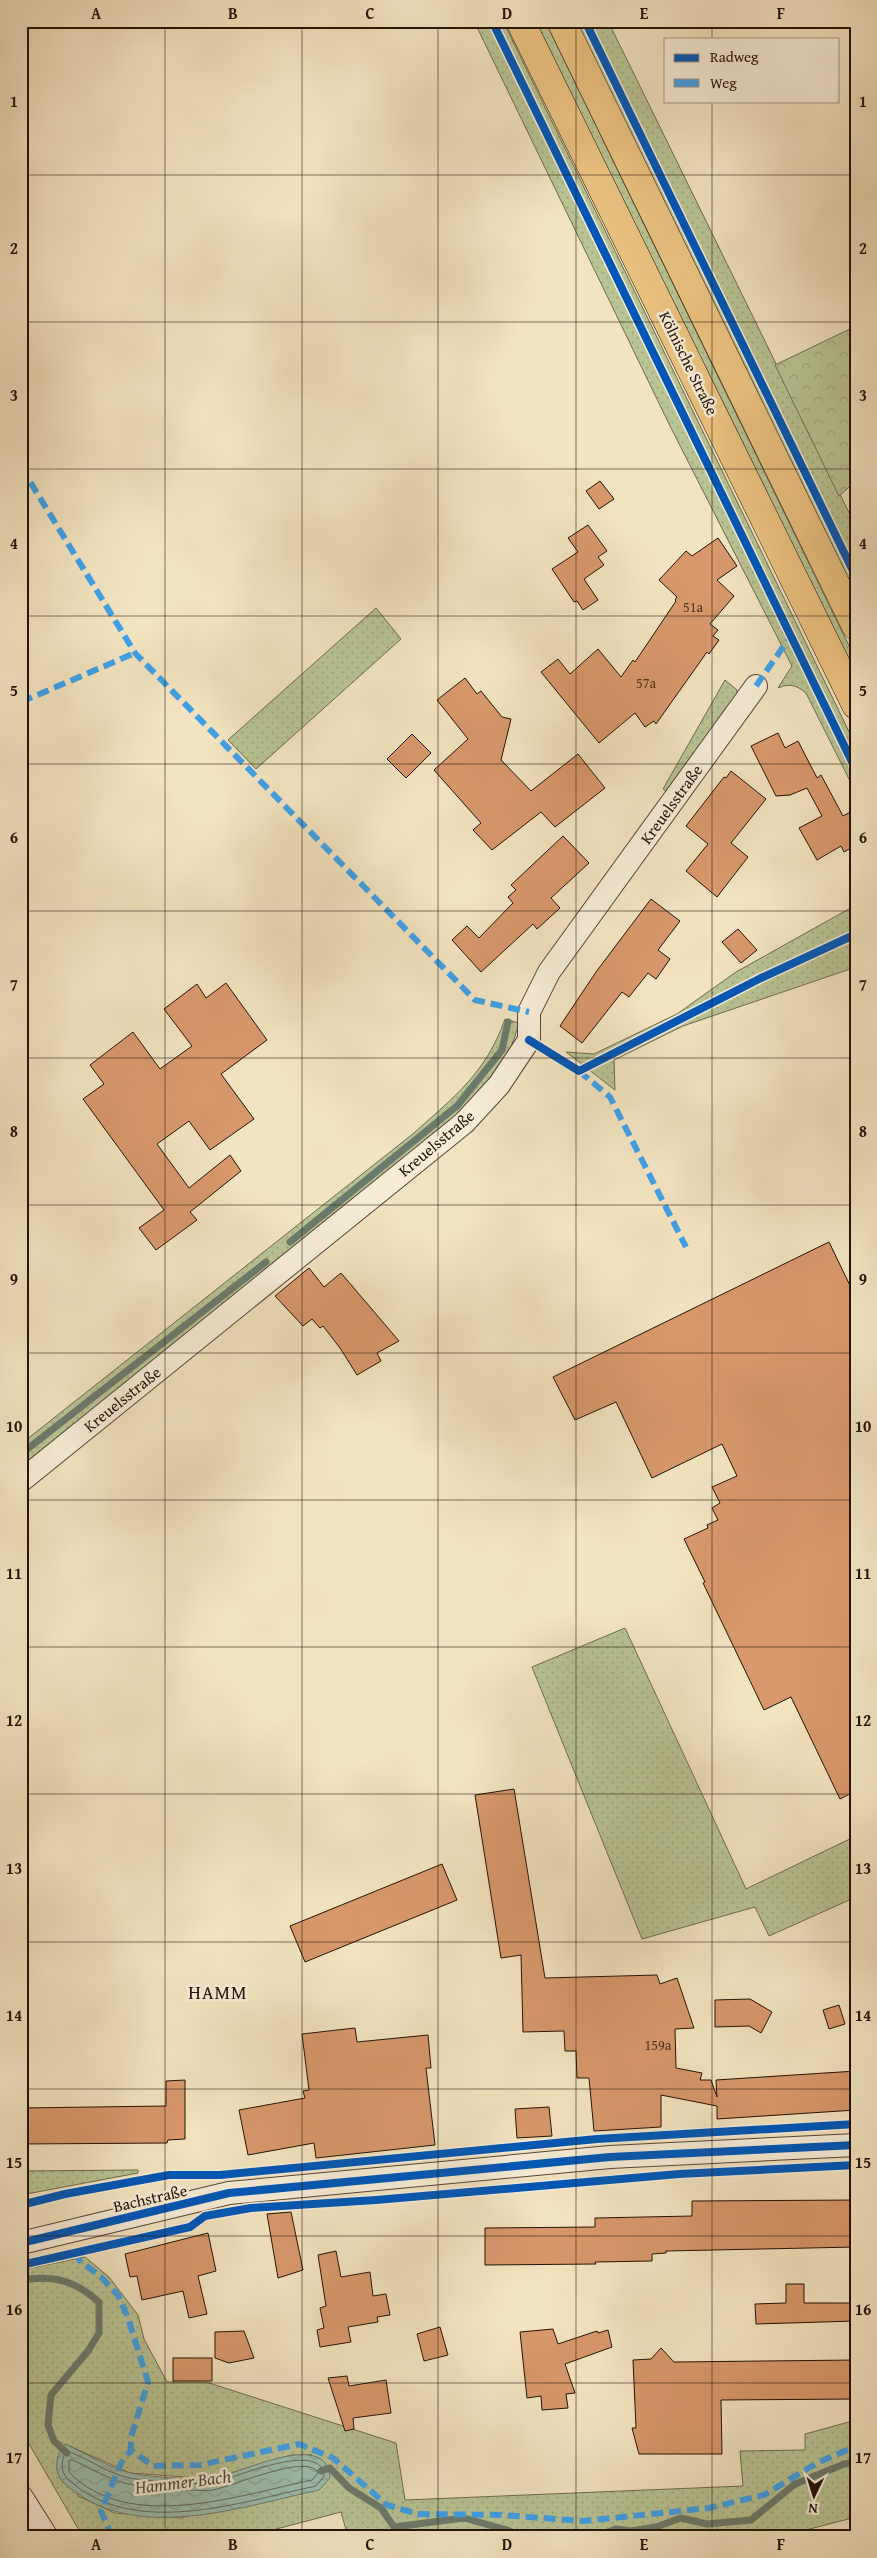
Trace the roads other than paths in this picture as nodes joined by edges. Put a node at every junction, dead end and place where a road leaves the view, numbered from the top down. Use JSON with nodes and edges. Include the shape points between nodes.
{"nodes":[{"id":1,"x":520,"y":21,"type":"edge"},
{"id":2,"x":561,"y":21,"type":"edge"},
{"id":3,"x":856,"y":626,"type":"edge"},
{"id":4,"x":756,"y":686,"type":"dead end"},
{"id":5,"x":856,"y":705,"type":"edge"},
{"id":6,"x":21,"y":1481,"type":"edge"},
{"id":7,"x":856,"y":2145,"type":"edge"},
{"id":8,"x":21,"y":2243,"type":"edge"},
{"id":9,"x":21,"y":2496,"type":"edge"},
{"id":10,"x":46,"y":2537,"type":"edge"}],
"edges":[{"from":1,"to":5,"type":"main road","name":"Kölnische Straße"},
{"from":2,"to":3,"type":"main road"},
{"from":4,"to":6,"type":"street","name":"Kreuelsstraße","via":[[550,972],[529,1012],[528,1040],[499,1085],[464,1123]]},
{"from":7,"to":8,"type":"street","name":"Bachstraße","via":[[610,2157],[229,2193]]},
{"from":9,"to":10,"type":"street"}]}
